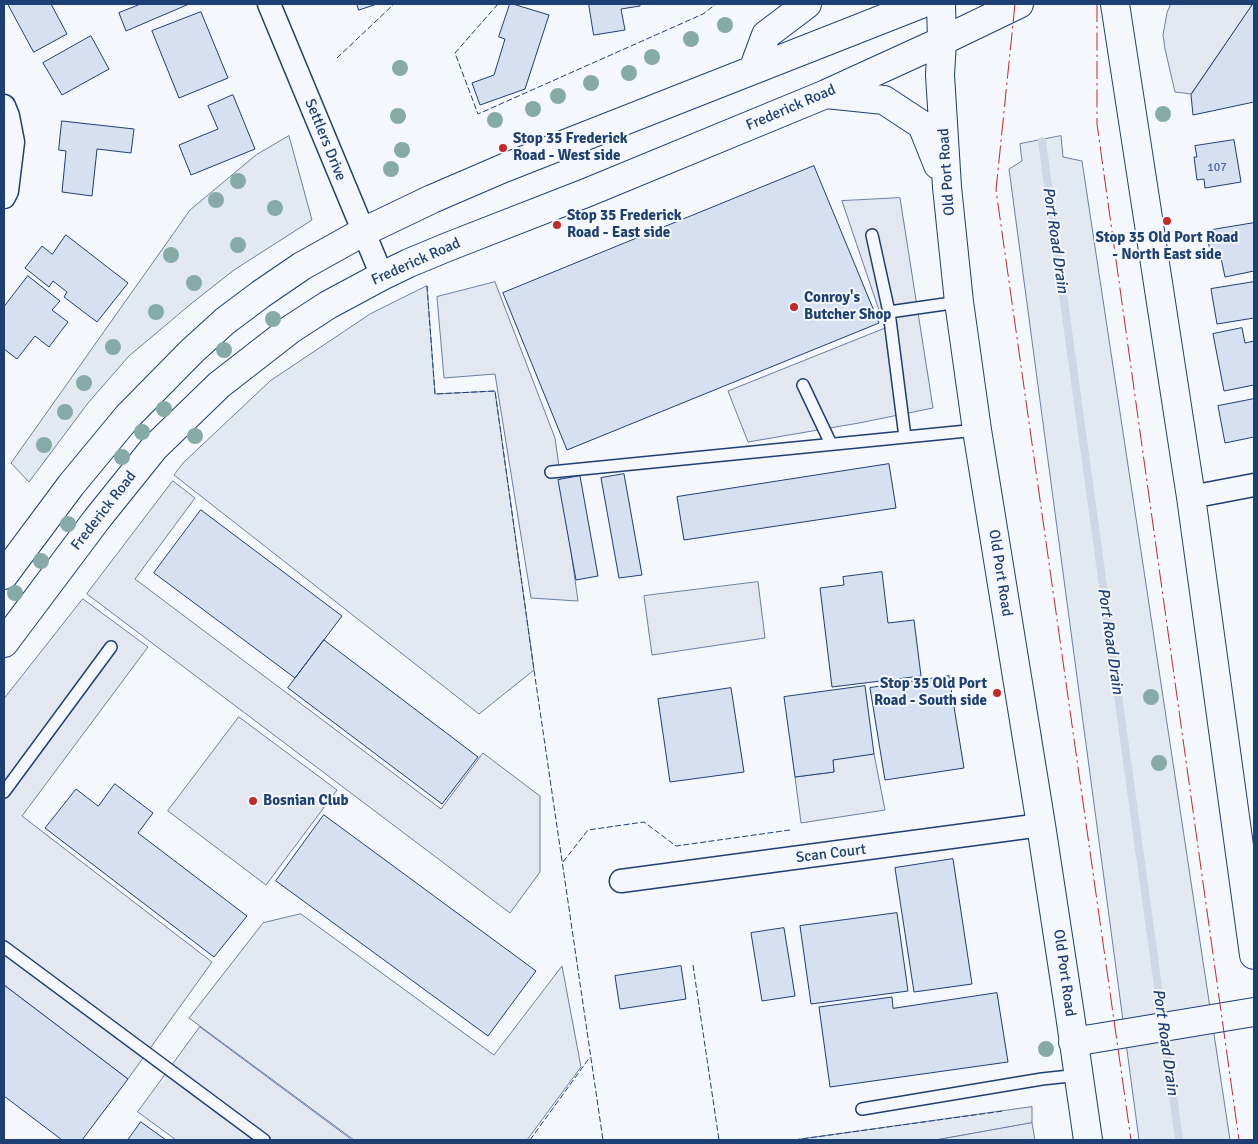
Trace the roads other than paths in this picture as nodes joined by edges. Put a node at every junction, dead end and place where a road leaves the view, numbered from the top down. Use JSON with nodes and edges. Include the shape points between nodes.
{"nodes":[{"id":1,"x":269,"y":4,"type":"edge"},
{"id":2,"x":807,"y":4,"type":"edge"},
{"id":3,"x":920,"y":4,"type":"edge"},
{"id":4,"x":941,"y":4,"type":"edge"},
{"id":5,"x":1018,"y":4,"type":"edge"},
{"id":6,"x":1115,"y":4,"type":"edge"},
{"id":7,"x":942,"y":41,"type":"junction"},
{"id":8,"x":753,"y":70,"type":"junction"},
{"id":9,"x":826,"y":94,"type":"junction"},
{"id":10,"x":4,"y":106,"type":"edge"},
{"id":11,"x":948,"y":188,"type":"junction"},
{"id":12,"x":4,"y":197,"type":"edge"},
{"id":13,"x":363,"y":232,"type":"junction"},
{"id":14,"x":872,"y":235,"type":"dead end"},
{"id":15,"x":382,"y":276,"type":"junction"},
{"id":16,"x":959,"y":302,"type":"junction"},
{"id":17,"x":889,"y":312,"type":"junction"},
{"id":18,"x":803,"y":386,"type":"dead end"},
{"id":19,"x":977,"y":430,"type":"junction"},
{"id":20,"x":905,"y":437,"type":"junction"},
{"id":21,"x":831,"y":444,"type":"junction"},
{"id":22,"x":551,"y":472,"type":"dead end"},
{"id":23,"x":1254,"y":485,"type":"edge"},
{"id":24,"x":1191,"y":497,"type":"junction"},
{"id":25,"x":4,"y":575,"type":"edge"},
{"id":26,"x":4,"y":643,"type":"edge"},
{"id":27,"x":111,"y":647,"type":"dead end"},
{"id":28,"x":4,"y":792,"type":"edge"},
{"id":29,"x":1042,"y":825,"type":"junction"},
{"id":30,"x":621,"y":881,"type":"dead end"},
{"id":31,"x":4,"y":946,"type":"edge"},
{"id":32,"x":1254,"y":955,"type":"edge"},
{"id":33,"x":1254,"y":1012,"type":"edge"},
{"id":34,"x":1073,"y":1042,"type":"junction"},
{"id":35,"x":1079,"y":1075,"type":"junction"},
{"id":36,"x":862,"y":1109,"type":"dead end"},
{"id":37,"x":264,"y":1140,"type":"edge"},
{"id":38,"x":1088,"y":1140,"type":"edge"}],
"edges":[{"from":1,"to":13,"type":"street","name":"Settlers Drive"},
{"from":2,"to":8,"type":"main road","via":[[766,35]]},
{"from":3,"to":8,"type":"main road"},
{"from":4,"to":7,"type":"main road","name":"Old Port Road"},
{"from":5,"to":7,"type":"main road","name":"Frederick Road"},
{"from":6,"to":24,"type":"main road"},
{"from":7,"to":9,"type":"main road","name":"Frederick Road"},
{"from":7,"to":11,"type":"main road","name":"Old Port Road","via":[[940,75]]},
{"from":8,"to":13,"type":"main road","via":[[504,168]]},
{"from":9,"to":11,"type":"main road","via":[[884,100],[922,125]]},
{"from":9,"to":15,"type":"main road","name":"Frederick Road"},
{"from":10,"to":12,"type":"street","via":[[13,142]]},
{"from":11,"to":16,"type":"main road","name":"Old Port Road"},
{"from":13,"to":15,"type":"street","name":"Settlers Drive"},
{"from":13,"to":25,"type":"main road","via":[[302,266],[261,294],[192,351],[99,450]]},
{"from":14,"to":17,"type":"lane"},
{"from":15,"to":26,"type":"main road","name":"Frederick Road","via":[[291,329],[219,385],[154,448],[96,518]]},
{"from":16,"to":17,"type":"lane"},
{"from":16,"to":19,"type":"main road","name":"Old Port Road"},
{"from":17,"to":20,"type":"lane"},
{"from":18,"to":21,"type":"lane"},
{"from":19,"to":20,"type":"lane"},
{"from":19,"to":29,"type":"main road","name":"Old Port Road"},
{"from":20,"to":21,"type":"lane"},
{"from":21,"to":22,"type":"lane"},
{"from":23,"to":24,"type":"street"},
{"from":24,"to":32,"type":"main road"},
{"from":27,"to":28,"type":"lane"},
{"from":29,"to":30,"type":"street","name":"Scan Court"},
{"from":29,"to":34,"type":"main road","name":"Old Port Road"},
{"from":31,"to":37,"type":"lane"},
{"from":33,"to":34,"type":"main road"},
{"from":34,"to":35,"type":"main road","name":"Old Port Road"},
{"from":35,"to":36,"type":"lane"},
{"from":35,"to":38,"type":"main road","name":"Old Port Road"}]}
